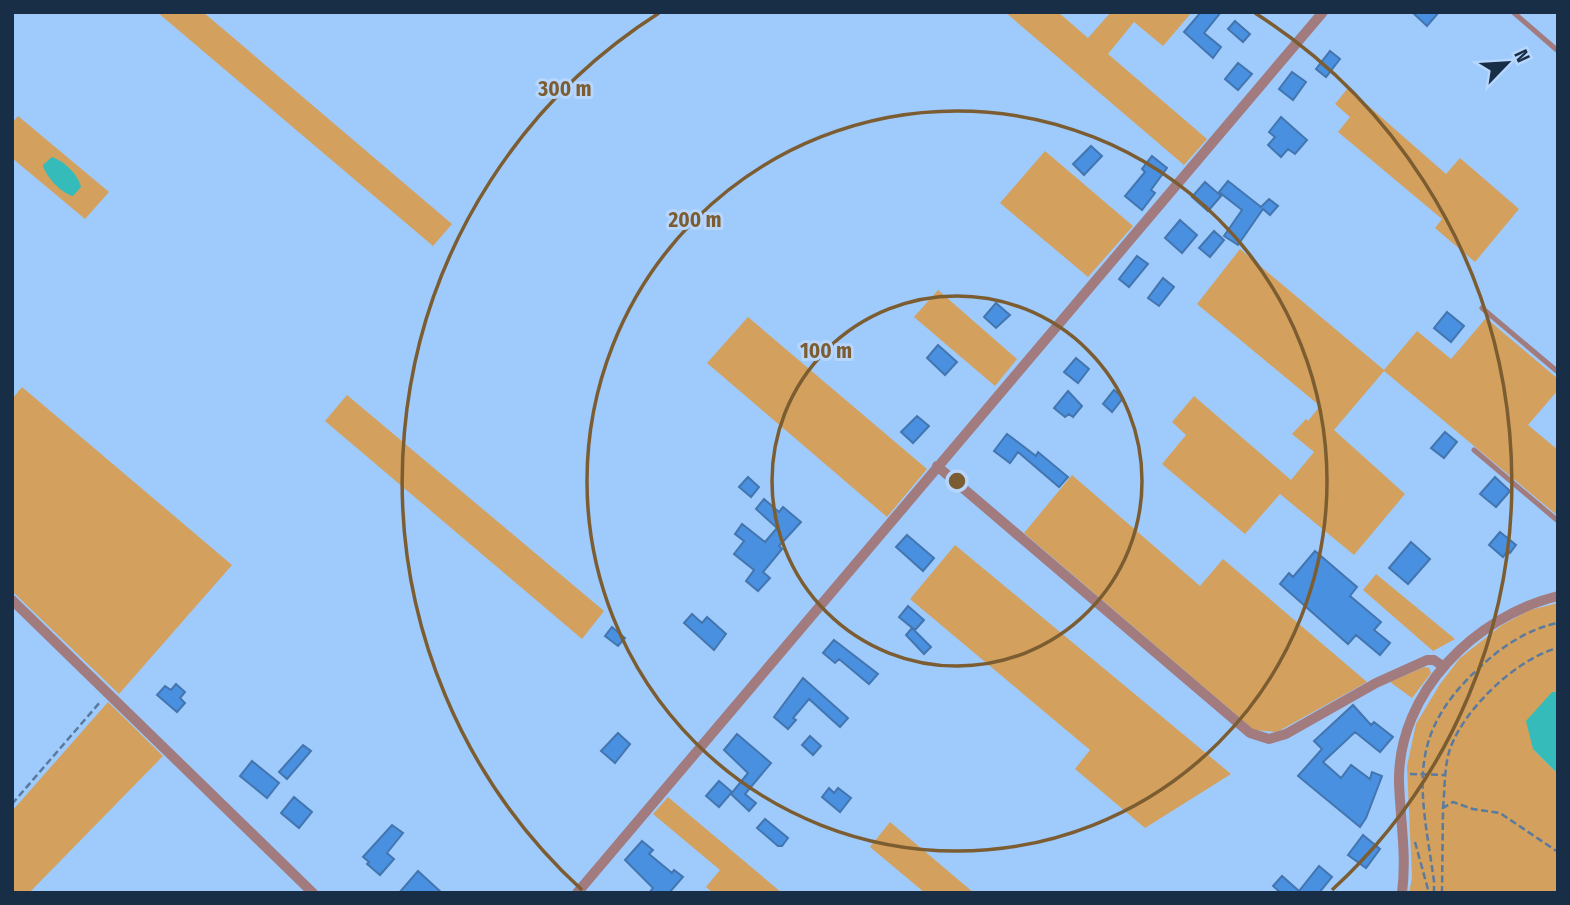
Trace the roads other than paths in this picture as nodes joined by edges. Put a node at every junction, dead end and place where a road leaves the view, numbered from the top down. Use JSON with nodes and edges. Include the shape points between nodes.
{"nodes":[{"id":1,"x":1323,"y":12,"type":"edge"},
{"id":2,"x":1513,"y":12,"type":"edge"},
{"id":3,"x":1558,"y":51,"type":"edge"},
{"id":4,"x":1482,"y":308,"type":"dead end"},
{"id":5,"x":1558,"y":372,"type":"edge"},
{"id":6,"x":1474,"y":450,"type":"dead end"},
{"id":7,"x":937,"y":466,"type":"junction"},
{"id":8,"x":1558,"y":521,"type":"edge"},
{"id":9,"x":1558,"y":596,"type":"edge"},
{"id":10,"x":12,"y":600,"type":"edge"},
{"id":11,"x":1444,"y":667,"type":"junction"},
{"id":12,"x":313,"y":893,"type":"edge"},
{"id":13,"x":578,"y":893,"type":"edge"},
{"id":14,"x":1402,"y":893,"type":"edge"}],
"edges":[{"from":1,"to":7,"type":"street"},
{"from":2,"to":3,"type":"lane"},
{"from":4,"to":5,"type":"lane"},
{"from":6,"to":8,"type":"lane"},
{"from":7,"to":11,"type":"street","via":[[1259,738],[1286,734],[1376,682],[1427,660]]},
{"from":7,"to":13,"type":"street"},
{"from":9,"to":11,"type":"street","via":[[1533,602],[1495,622]]},
{"from":10,"to":12,"type":"street"},
{"from":11,"to":14,"type":"street","via":[[1413,715],[1402,749]]}]}
